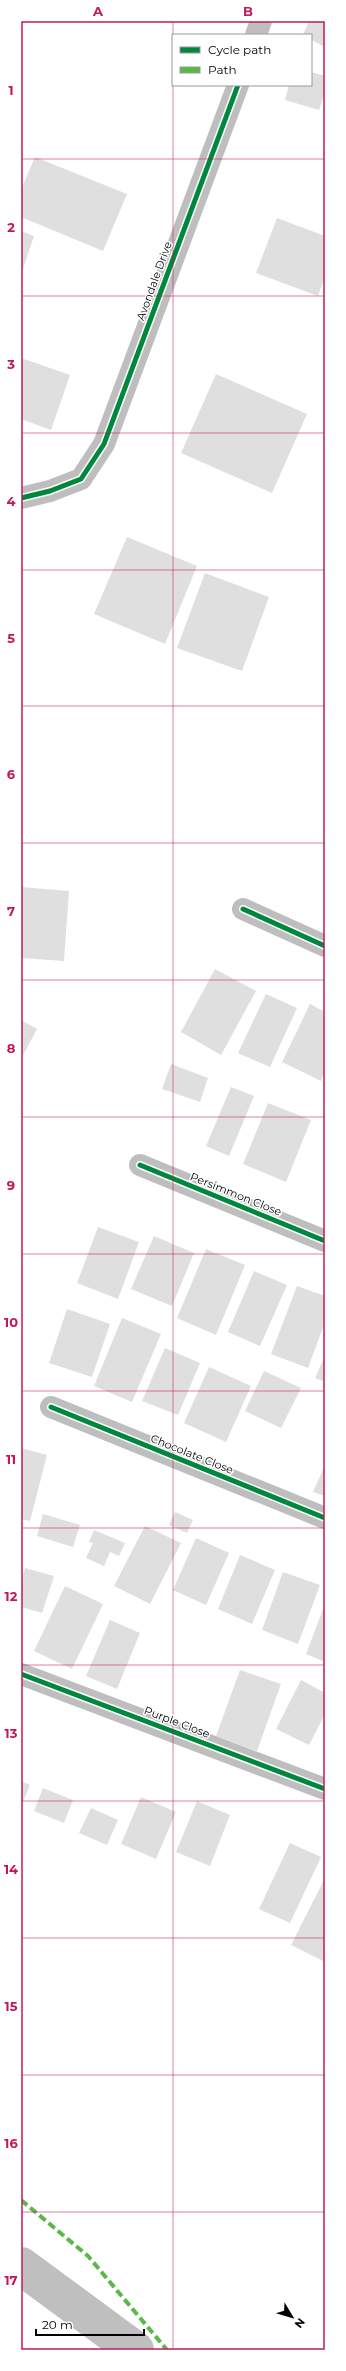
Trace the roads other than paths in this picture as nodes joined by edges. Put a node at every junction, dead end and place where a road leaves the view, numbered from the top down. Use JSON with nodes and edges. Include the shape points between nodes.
{"nodes":[{"id":1,"x":261,"y":21,"type":"edge"},
{"id":2,"x":256,"y":34,"type":"edge"},
{"id":3,"x":238,"y":86,"type":"edge"},
{"id":4,"x":21,"y":498,"type":"edge"},
{"id":5,"x":243,"y":909,"type":"dead end"},
{"id":6,"x":325,"y":946,"type":"edge"},
{"id":7,"x":140,"y":1165,"type":"dead end"},
{"id":8,"x":325,"y":1241,"type":"edge"},
{"id":9,"x":51,"y":1407,"type":"dead end"},
{"id":10,"x":325,"y":1518,"type":"edge"},
{"id":11,"x":21,"y":1674,"type":"edge"},
{"id":12,"x":325,"y":1789,"type":"edge"}],
"edges":[{"from":1,"to":2,"type":"street"},
{"from":3,"to":4,"type":"street","name":"Avondale Drive","via":[[104,444],[81,479],[50,492]]},
{"from":5,"to":6,"type":"street"},
{"from":7,"to":8,"type":"street","name":"Persimmon Close"},
{"from":9,"to":10,"type":"street","name":"Chocolate Close"},
{"from":11,"to":12,"type":"street","name":"Purple Close"}]}
